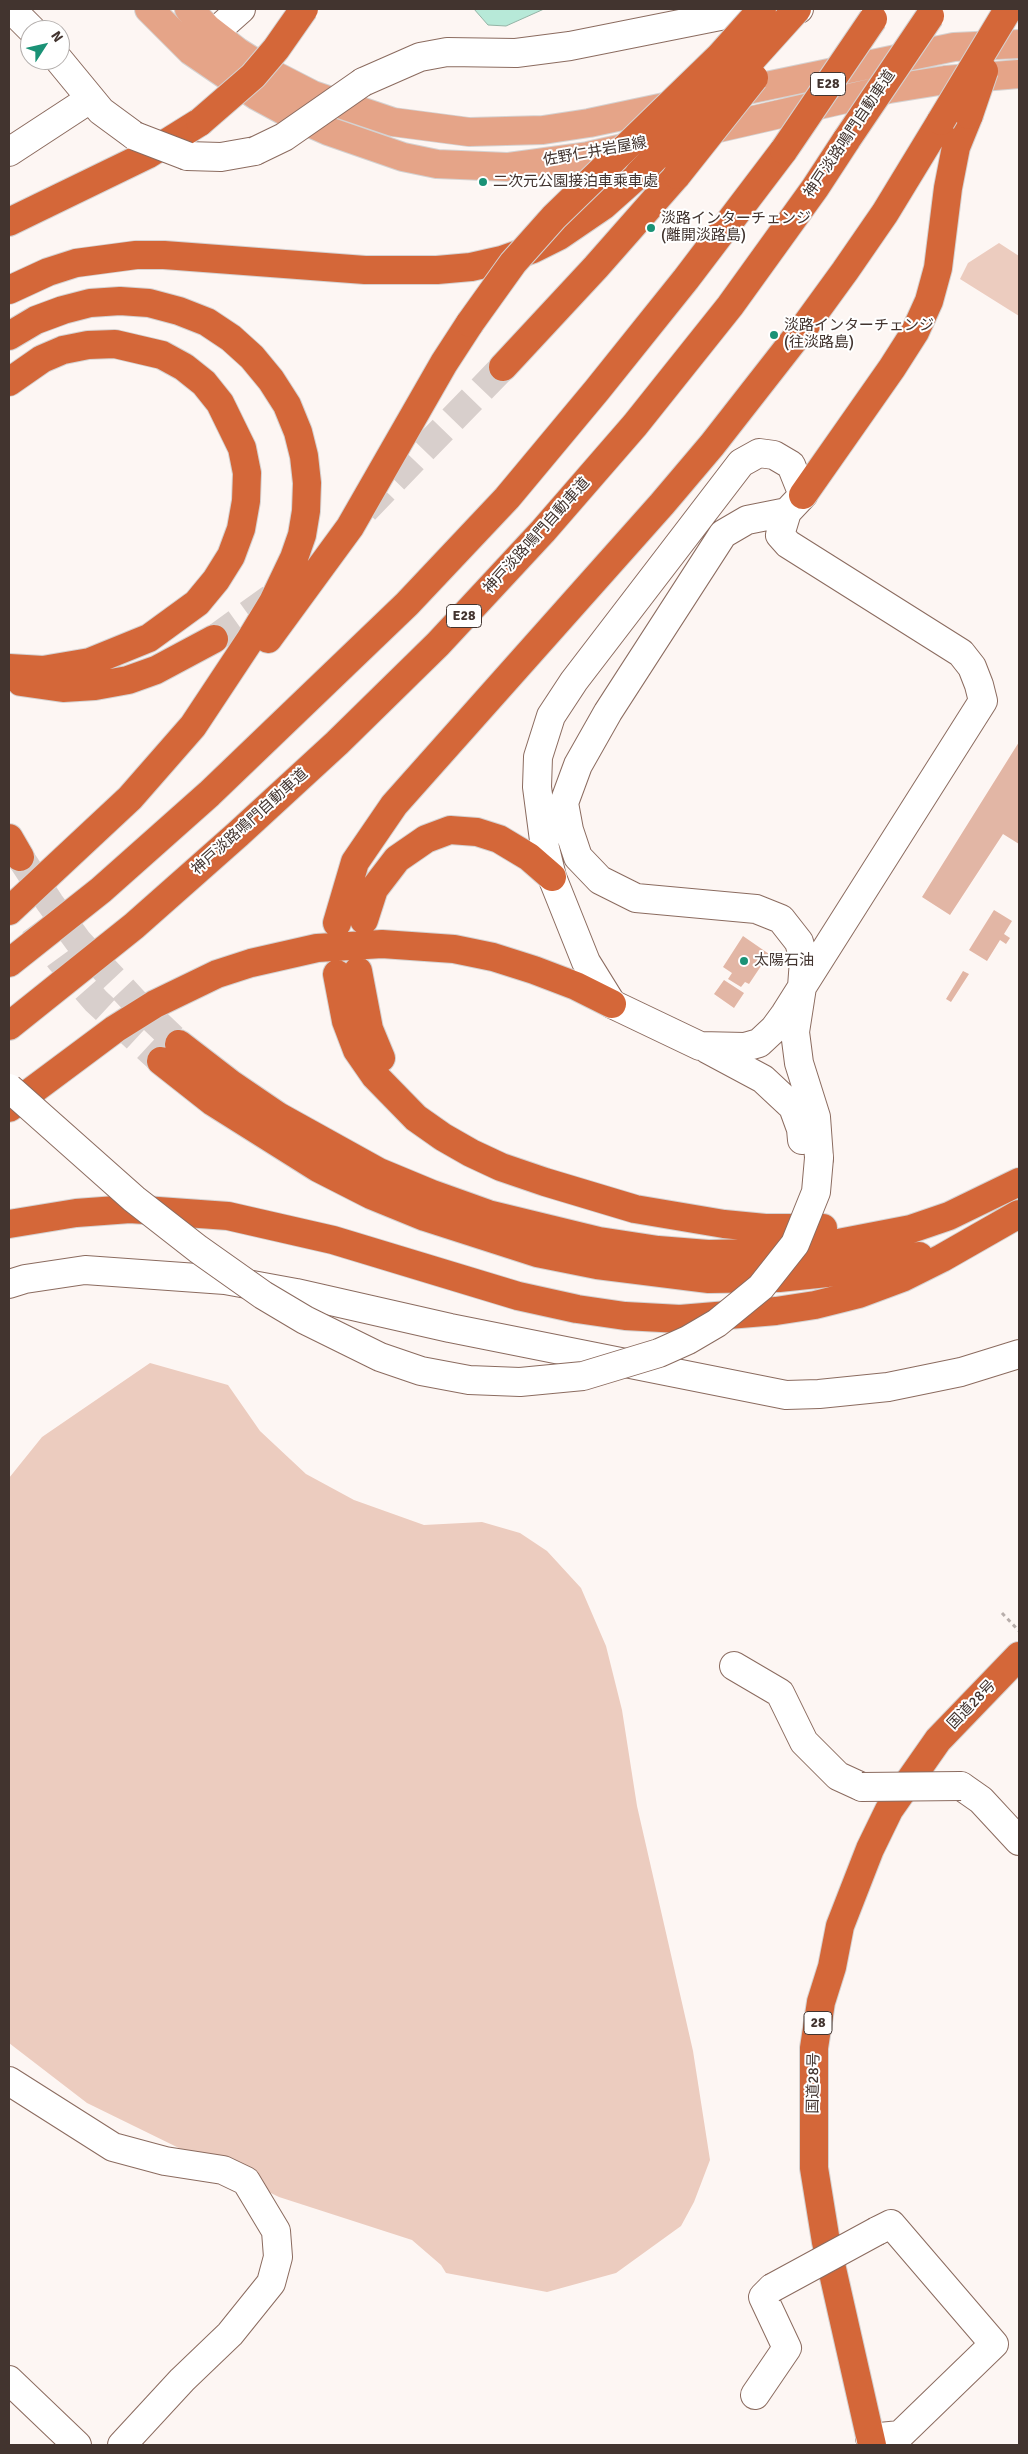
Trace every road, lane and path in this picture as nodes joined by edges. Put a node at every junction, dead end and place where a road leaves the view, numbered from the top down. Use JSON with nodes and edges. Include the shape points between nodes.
{"nodes":[{"id":1,"x":149,"y":9,"type":"edge"},
{"id":2,"x":189,"y":9,"type":"edge"},
{"id":3,"x":241,"y":9,"type":"edge"},
{"id":4,"x":304,"y":9,"type":"edge"},
{"id":5,"x":762,"y":9,"type":"edge"},
{"id":6,"x":800,"y":9,"type":"edge"},
{"id":7,"x":1007,"y":11,"type":"edge"},
{"id":8,"x":932,"y":12,"type":"edge"},
{"id":9,"x":876,"y":14,"type":"edge"},
{"id":10,"x":214,"y":33,"type":"junction"},
{"id":11,"x":1019,"y":44,"type":"edge"},
{"id":12,"x":67,"y":70,"type":"edge"},
{"id":13,"x":1019,"y":74,"type":"edge"},
{"id":14,"x":90,"y":99,"type":"junction"},
{"id":15,"x":9,"y":152,"type":"edge"},
{"id":16,"x":9,"y":222,"type":"edge"},
{"id":17,"x":9,"y":290,"type":"edge"},
{"id":18,"x":9,"y":336,"type":"edge"},
{"id":19,"x":503,"y":366,"type":"tunnel mouth"},
{"id":20,"x":9,"y":382,"type":"edge"},
{"id":21,"x":795,"y":504,"type":"junction"},
{"id":22,"x":214,"y":639,"type":"tunnel mouth"},
{"id":23,"x":9,"y":668,"type":"edge"},
{"id":24,"x":64,"y":678,"type":"junction"},
{"id":25,"x":9,"y":680,"type":"edge"},
{"id":26,"x":194,"y":726,"type":"junction"},
{"id":27,"x":552,"y":877,"type":"junction"},
{"id":28,"x":9,"y":911,"type":"edge"},
{"id":29,"x":364,"y":920,"type":"dead end"},
{"id":30,"x":337,"y":923,"type":"dead end"},
{"id":31,"x":9,"y":963,"type":"edge"},
{"id":32,"x":348,"y":972,"type":"dead end"},
{"id":33,"x":802,"y":987,"type":"junction"},
{"id":34,"x":612,"y":1004,"type":"junction"},
{"id":35,"x":9,"y":1026,"type":"edge"},
{"id":36,"x":700,"y":1046,"type":"junction"},
{"id":37,"x":9,"y":1066,"type":"edge"},
{"id":38,"x":9,"y":1088,"type":"edge"},
{"id":39,"x":9,"y":1108,"type":"edge"},
{"id":40,"x":812,"y":1157,"type":"junction"},
{"id":41,"x":1019,"y":1182,"type":"edge"},
{"id":42,"x":1019,"y":1214,"type":"edge"},
{"id":43,"x":949,"y":1216,"type":"junction"},
{"id":44,"x":9,"y":1224,"type":"edge"},
{"id":45,"x":975,"y":1239,"type":"junction"},
{"id":46,"x":9,"y":1284,"type":"edge"},
{"id":47,"x":1019,"y":1354,"type":"edge"},
{"id":48,"x":1002,"y":1613,"type":"dead end"},
{"id":49,"x":1019,"y":1631,"type":"edge"},
{"id":50,"x":1019,"y":1656,"type":"edge"},
{"id":51,"x":734,"y":1666,"type":"dead end"},
{"id":52,"x":1019,"y":1841,"type":"edge"},
{"id":53,"x":9,"y":2081,"type":"edge"},
{"id":54,"x":9,"y":2380,"type":"edge"},
{"id":55,"x":755,"y":2395,"type":"dead end"},
{"id":56,"x":871,"y":2442,"type":"edge"},
{"id":57,"x":78,"y":2445,"type":"edge"},
{"id":58,"x":122,"y":2445,"type":"edge"}],
"edges":[{"from":1,"to":13,"type":"main road","name":"佐野仁井岩屋線","via":[[191,51],[221,74],[292,116],[403,157],[455,165],[507,166],[588,156],[889,89],[945,80]]},
{"from":2,"to":10,"type":"main road","name":"佐野仁井岩屋線"},
{"from":3,"to":10,"type":"street"},
{"from":4,"to":16,"type":"highway","bridge":true,"via":[[253,76],[200,122],[148,156]]},
{"from":5,"to":26,"type":"highway","bridge":true,"via":[[720,56],[554,217],[513,263],[439,372],[350,526],[265,643]]},
{"from":6,"to":14,"type":"street","bridge":true,"via":[[735,12],[570,46],[516,53],[447,52],[420,57],[363,82],[284,137],[255,151],[221,157],[187,156],[135,136]]},
{"from":6,"to":17,"type":"highway","bridge":true,"via":[[604,206],[533,249],[471,267],[437,270],[374,270],[136,255],[76,263]]},
{"from":6,"to":19,"type":"highway","bridge":true,"via":[[762,69],[677,174]]},
{"from":7,"to":21,"type":"highway","bridge":true,"via":[[956,147],[938,268],[929,301],[915,332],[892,368]]},
{"from":7,"to":30,"type":"highway","bridge":true,"via":[[885,213],[805,326],[655,512],[394,805],[355,862]]},
{"from":8,"to":35,"type":"highway","name":"神戸淡路鳴門自動車道","number":"E28","bridge":true,"via":[[815,188],[730,306],[635,425],[543,531],[438,644],[337,743],[134,926]]},
{"from":9,"to":31,"type":"highway","number":"E28","bridge":true,"via":[[784,150],[686,279],[507,498],[407,604],[209,794],[101,890]]},
{"from":10,"to":11,"type":"main road","name":"佐野仁井岩屋線","via":[[238,52],[313,95],[393,122],[469,132],[543,130],[589,123],[903,56],[954,47]]},
{"from":12,"to":14,"type":"street"},
{"from":14,"to":15,"type":"street"},
{"from":18,"to":26,"type":"highway","via":[[54,313],[90,303],[149,303],[179,310],[232,338],[252,356],[287,405],[304,456],[306,510],[302,535],[273,602]]},
{"from":20,"to":24,"type":"highway","via":[[42,359],[88,345],[115,344],[162,355],[184,366],[204,383],[232,424],[244,456],[246,501],[241,529],[231,556],[216,580],[197,603],[149,638]]},
{"from":21,"to":27,"type":"street","via":[[791,466],[774,454],[758,454],[740,464],[574,681],[551,716],[538,757],[537,787]]},
{"from":21,"to":33,"type":"street","via":[[780,535],[788,544],[961,653],[972,667],[982,701]]},
{"from":21,"to":33,"type":"street","via":[[746,520],[723,534],[608,712],[578,765],[564,803],[578,857],[600,880],[636,898],[756,909],[781,919],[799,942],[804,960]]},
{"from":22,"to":24,"type":"highway","via":[[164,666],[128,680],[95,686]]},
{"from":23,"to":24,"type":"highway","via":[[43,670]]},
{"from":24,"to":25,"type":"highway"},
{"from":26,"to":28,"type":"highway","via":[[130,798]]},
{"from":27,"to":29,"type":"highway","via":[[529,857],[499,839],[477,832],[450,830],[426,839],[397,859],[374,889]]},
{"from":27,"to":34,"type":"street","via":[[586,962]]},
{"from":32,"to":43,"type":"highway","via":[[346,1021],[357,1050],[375,1076],[416,1118],[443,1137],[501,1167],[635,1209],[724,1224],[765,1228],[864,1227]]},
{"from":33,"to":36,"type":"street","via":[[774,1029],[759,1043],[745,1047]]},
{"from":33,"to":40,"type":"street","via":[[795,1032],[816,1118]]},
{"from":34,"to":36,"type":"street"},
{"from":34,"to":39,"type":"highway","via":[[534,970],[454,949],[382,944],[317,948],[217,974],[155,1004]]},
{"from":36,"to":40,"type":"street","via":[[763,1079],[793,1107]]},
{"from":37,"to":40,"type":"street","via":[[80,1133],[204,1235],[312,1307],[375,1339],[457,1362],[487,1366],[554,1367],[620,1354],[670,1334],[700,1317],[739,1289],[767,1260],[790,1226]]},
{"from":38,"to":40,"type":"street","bridge":true,"via":[[134,1198],[263,1295],[330,1334],[380,1357],[421,1371],[469,1380],[520,1382],[583,1376],[659,1353],[717,1323],[761,1287],[794,1244],[816,1192]]},
{"from":41,"to":43,"type":"highway"},
{"from":42,"to":45,"type":"highway"},
{"from":43,"to":45,"type":"highway","via":[[867,1239],[758,1253],[708,1254],[599,1241],[488,1214],[379,1172],[278,1116],[231,1084],[170,1052],[213,1102],[327,1173],[425,1217],[537,1252],[652,1273],[709,1279],[780,1278],[905,1260]]},
{"from":44,"to":45,"type":"highway","via":[[76,1213],[130,1210],[228,1216],[333,1240],[518,1296],[625,1316],[680,1319],[776,1311],[859,1294],[902,1278]]},
{"from":46,"to":47,"type":"street","via":[[85,1270],[225,1280],[786,1395],[888,1387],[961,1372]]},
{"from":48,"to":49,"type":"path"},
{"from":50,"to":56,"type":"highway","name":"国道28号","number":"28","via":[[938,1740],[889,1810],[840,1926],[821,2002],[814,2048],[814,2168],[826,2242]]},
{"from":51,"to":52,"type":"street","bridge":true,"via":[[780,1693],[804,1742],[838,1776],[862,1787],[961,1786],[981,1800]]},
{"from":53,"to":58,"type":"street","via":[[113,2147],[166,2161],[223,2170],[246,2181],[276,2231],[278,2257],[272,2283],[230,2334]]},
{"from":54,"to":57,"type":"street"},
{"from":55,"to":56,"type":"street","bridge":true,"via":[[788,2348],[763,2297],[772,2288],[891,2224],[994,2344],[900,2435]]}]}
